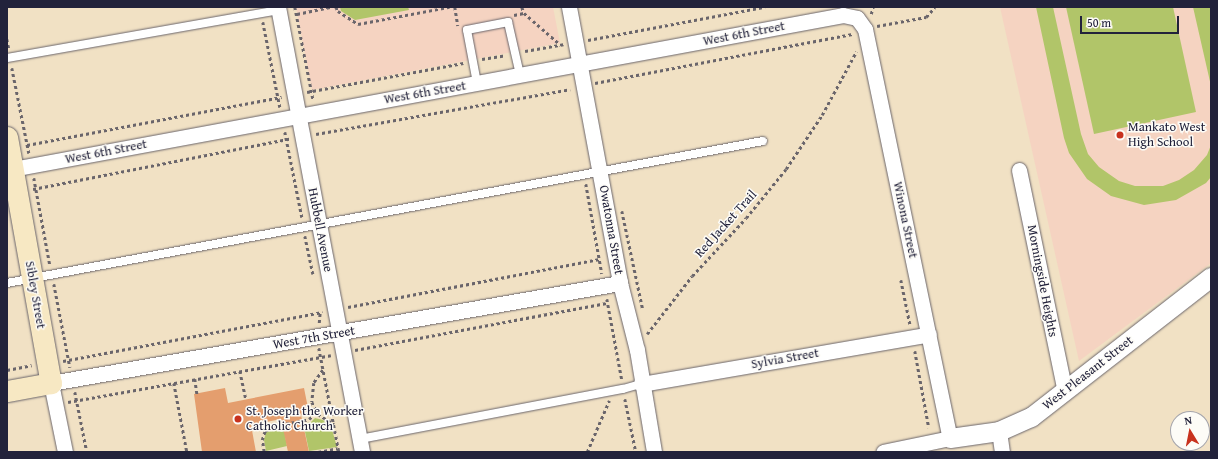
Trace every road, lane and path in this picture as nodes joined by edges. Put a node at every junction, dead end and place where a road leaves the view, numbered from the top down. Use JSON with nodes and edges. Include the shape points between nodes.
{"nodes":[{"id":1,"x":295,"y":7,"type":"edge"},
{"id":2,"x":331,"y":7,"type":"edge"},
{"id":3,"x":336,"y":7,"type":"edge"},
{"id":4,"x":449,"y":7,"type":"edge"},
{"id":5,"x":522,"y":7,"type":"edge"},
{"id":6,"x":570,"y":7,"type":"edge"},
{"id":7,"x":764,"y":7,"type":"edge"},
{"id":8,"x":872,"y":7,"type":"edge"},
{"id":9,"x":935,"y":7,"type":"edge"},
{"id":10,"x":278,"y":9,"type":"edge"},
{"id":11,"x":296,"y":14,"type":"junction"},
{"id":12,"x":843,"y":15,"type":"joint"},
{"id":13,"x":867,"y":30,"type":"junction"},
{"id":14,"x":589,"y":33,"type":"dead end"},
{"id":15,"x":7,"y":39,"type":"edge"},
{"id":16,"x":576,"y":42,"type":"junction"},
{"id":17,"x":514,"y":53,"type":"junction"},
{"id":18,"x":9,"y":58,"type":"edge"},
{"id":19,"x":473,"y":61,"type":"junction"},
{"id":20,"x":587,"y":63,"type":"junction"},
{"id":21,"x":520,"y":75,"type":"junction"},
{"id":22,"x":477,"y":83,"type":"junction"},
{"id":23,"x":599,"y":90,"type":"dead end"},
{"id":24,"x":311,"y":92,"type":"junction"},
{"id":25,"x":294,"y":95,"type":"junction"},
{"id":26,"x":571,"y":96,"type":"dead end"},
{"id":27,"x":316,"y":113,"type":"junction"},
{"id":28,"x":297,"y":116,"type":"junction"},
{"id":29,"x":319,"y":133,"type":"junction"},
{"id":30,"x":301,"y":136,"type":"junction"},
{"id":31,"x":7,"y":137,"type":"edge"},
{"id":32,"x":763,"y":141,"type":"dead end"},
{"id":33,"x":27,"y":145,"type":"junction"},
{"id":34,"x":17,"y":168,"type":"edge"},
{"id":35,"x":1019,"y":170,"type":"dead end"},
{"id":36,"x":600,"y":171,"type":"junction"},
{"id":37,"x":584,"y":174,"type":"junction"},
{"id":38,"x":26,"y":190,"type":"junction"},
{"id":39,"x":621,"y":206,"type":"dead end"},
{"id":40,"x":319,"y":224,"type":"junction"},
{"id":41,"x":599,"y":259,"type":"junction"},
{"id":42,"x":42,"y":277,"type":"junction"},
{"id":43,"x":1211,"y":277,"type":"edge"},
{"id":44,"x":620,"y":282,"type":"junction"},
{"id":45,"x":7,"y":283,"type":"edge"},
{"id":46,"x":604,"y":285,"type":"junction"},
{"id":47,"x":607,"y":303,"type":"junction"},
{"id":48,"x":335,"y":309,"type":"junction"},
{"id":49,"x":644,"y":318,"type":"dead end"},
{"id":50,"x":646,"y":326,"type":"dead end"},
{"id":51,"x":647,"y":333,"type":"junction"},
{"id":52,"x":340,"y":334,"type":"junction"},
{"id":53,"x":929,"y":334,"type":"junction"},
{"id":54,"x":649,"y":340,"type":"dead end"},
{"id":55,"x":637,"y":350,"type":"junction"},
{"id":56,"x":344,"y":352,"type":"junction"},
{"id":57,"x":69,"y":360,"type":"junction"},
{"id":58,"x":48,"y":362,"type":"junction"},
{"id":59,"x":323,"y":370,"type":"dead end"},
{"id":60,"x":240,"y":371,"type":"junction"},
{"id":61,"x":624,"y":373,"type":"dead end"},
{"id":62,"x":621,"y":378,"type":"junction"},
{"id":63,"x":72,"y":379,"type":"junction"},
{"id":64,"x":194,"y":379,"type":"junction"},
{"id":65,"x":174,"y":383,"type":"junction"},
{"id":66,"x":44,"y":384,"type":"junction"},
{"id":67,"x":641,"y":384,"type":"junction"},
{"id":68,"x":624,"y":389,"type":"junction"},
{"id":69,"x":615,"y":390,"type":"junction"},
{"id":70,"x":7,"y":391,"type":"edge"},
{"id":71,"x":1064,"y":392,"type":"junction"},
{"id":72,"x":197,"y":394,"type":"dead end"},
{"id":73,"x":77,"y":400,"type":"junction"},
{"id":74,"x":246,"y":400,"type":"dead end"},
{"id":75,"x":56,"y":404,"type":"junction"},
{"id":76,"x":317,"y":412,"type":"junction"},
{"id":77,"x":334,"y":424,"type":"dead end"},
{"id":78,"x":999,"y":431,"type":"junction"},
{"id":79,"x":950,"y":438,"type":"junction"},
{"id":80,"x":361,"y":446,"type":"edge"},
{"id":81,"x":338,"y":448,"type":"dead end"},
{"id":82,"x":65,"y":452,"type":"edge"},
{"id":83,"x":87,"y":452,"type":"edge"},
{"id":84,"x":187,"y":452,"type":"edge"},
{"id":85,"x":264,"y":452,"type":"edge"},
{"id":86,"x":318,"y":452,"type":"edge"},
{"id":87,"x":587,"y":452,"type":"edge"},
{"id":88,"x":636,"y":452,"type":"edge"},
{"id":89,"x":654,"y":452,"type":"edge"},
{"id":90,"x":883,"y":452,"type":"edge"},
{"id":91,"x":1002,"y":452,"type":"edge"}],
"edges":[{"from":1,"to":11,"type":"path"},
{"from":2,"to":11,"type":"path"},
{"from":3,"to":4,"type":"path","via":[[358,24]]},
{"from":5,"to":16,"type":"path","via":[[524,13]]},
{"from":6,"to":16,"type":"street","name":"Owatonna Street"},
{"from":7,"to":16,"type":"path"},
{"from":8,"to":13,"type":"path","name":"Red Jacket Trail"},
{"from":9,"to":13,"type":"path","via":[[926,17]]},
{"from":10,"to":18,"type":"lane"},
{"from":10,"to":25,"type":"street","name":"Hubbell Avenue"},
{"from":11,"to":24,"type":"path"},
{"from":12,"to":13,"type":"street","name":"Winona Street","via":[[857,18]]},
{"from":12,"to":20,"type":"street","name":"West 6th Street"},
{"from":13,"to":51,"type":"path","name":"Red Jacket Trail","via":[[822,115],[786,169],[746,218],[692,276]]},
{"from":13,"to":53,"type":"street","name":"Winona Street"},
{"from":14,"to":16,"type":"path"},
{"from":15,"to":18,"type":"path"},
{"from":16,"to":17,"type":"path"},
{"from":16,"to":20,"type":"street","name":"Owatonna Street"},
{"from":16,"to":20,"type":"path"},
{"from":17,"to":19,"type":"path"},
{"from":17,"to":19,"type":"lane","via":[[508,22],[467,30]]},
{"from":17,"to":21,"type":"lane"},
{"from":18,"to":33,"type":"path"},
{"from":19,"to":22,"type":"lane"},
{"from":19,"to":24,"type":"path"},
{"from":20,"to":21,"type":"street","name":"West 6th Street"},
{"from":20,"to":23,"type":"path"},
{"from":20,"to":36,"type":"street","name":"Owatonna Street"},
{"from":21,"to":22,"type":"street","name":"West 6th Street"},
{"from":22,"to":27,"type":"street","name":"West 6th Street"},
{"from":24,"to":25,"type":"path"},
{"from":24,"to":27,"type":"path"},
{"from":25,"to":28,"type":"street","name":"Hubbell Avenue"},
{"from":25,"to":33,"type":"path"},
{"from":26,"to":29,"type":"path","via":[[569,88]]},
{"from":27,"to":28,"type":"street","name":"West 6th Street"},
{"from":27,"to":29,"type":"path"},
{"from":28,"to":30,"type":"street","name":"Hubbell Avenue"},
{"from":28,"to":34,"type":"street","name":"West 6th Street"},
{"from":29,"to":30,"type":"path"},
{"from":30,"to":38,"type":"path"},
{"from":30,"to":40,"type":"street","name":"Hubbell Avenue"},
{"from":31,"to":34,"type":"main road","name":"Sibley Street"},
{"from":32,"to":36,"type":"lane"},
{"from":33,"to":34,"type":"path"},
{"from":34,"to":38,"type":"main road","name":"Sibley Street"},
{"from":34,"to":38,"type":"path"},
{"from":35,"to":71,"type":"street","name":"Morningside Heights"},
{"from":36,"to":37,"type":"lane"},
{"from":36,"to":44,"type":"street","name":"Owatonna Street"},
{"from":37,"to":40,"type":"lane"},
{"from":37,"to":41,"type":"path"},
{"from":38,"to":42,"type":"main road","name":"Sibley Street"},
{"from":38,"to":42,"type":"path"},
{"from":39,"to":49,"type":"path"},
{"from":40,"to":42,"type":"lane"},
{"from":40,"to":48,"type":"street","name":"Hubbell Avenue"},
{"from":41,"to":46,"type":"path"},
{"from":41,"to":48,"type":"path"},
{"from":42,"to":45,"type":"lane"},
{"from":42,"to":57,"type":"path"},
{"from":42,"to":58,"type":"main road","name":"Sibley Street"},
{"from":43,"to":71,"type":"street","name":"West Pleasant Street"},
{"from":44,"to":46,"type":"street","name":"West 7th Street"},
{"from":44,"to":55,"type":"street","name":"Owatonna Street"},
{"from":46,"to":47,"type":"path"},
{"from":46,"to":52,"type":"street","name":"West 7th Street"},
{"from":47,"to":56,"type":"path"},
{"from":47,"to":62,"type":"path"},
{"from":48,"to":52,"type":"street","name":"Hubbell Avenue"},
{"from":48,"to":57,"type":"path"},
{"from":50,"to":51,"type":"path"},
{"from":51,"to":54,"type":"path"},
{"from":51,"to":55,"type":"path","name":"Red Jacket Trail"},
{"from":52,"to":56,"type":"street","name":"Hubbell Avenue"},
{"from":52,"to":63,"type":"street","name":"West 7th Street"},
{"from":53,"to":67,"type":"street","name":"Sylvia Street"},
{"from":53,"to":79,"type":"street","name":"Winona Street"},
{"from":55,"to":67,"type":"street","name":"Owatonna Street"},
{"from":56,"to":60,"type":"path"},
{"from":56,"to":80,"type":"street","name":"Hubbell Avenue"},
{"from":57,"to":58,"type":"path"},
{"from":57,"to":63,"type":"path"},
{"from":58,"to":66,"type":"main road","name":"Sibley Street"},
{"from":58,"to":66,"type":"path","via":[[34,365]]},
{"from":59,"to":76,"type":"path","via":[[312,389],[312,402]]},
{"from":60,"to":64,"type":"path"},
{"from":60,"to":74,"type":"path"},
{"from":61,"to":62,"type":"path"},
{"from":62,"to":68,"type":"path"},
{"from":62,"to":69,"type":"path"},
{"from":63,"to":66,"type":"street","name":"West 7th Street"},
{"from":63,"to":73,"type":"path"},
{"from":64,"to":65,"type":"path"},
{"from":64,"to":72,"type":"path"},
{"from":65,"to":73,"type":"path"},
{"from":65,"to":84,"type":"path"},
{"from":66,"to":70,"type":"main road","name":"West 7th Street"},
{"from":66,"to":75,"type":"street","name":"Sibley Street"},
{"from":67,"to":68,"type":"lane"},
{"from":67,"to":89,"type":"street","name":"Owatonna Street"},
{"from":68,"to":69,"type":"lane"},
{"from":68,"to":88,"type":"path"},
{"from":69,"to":80,"type":"lane"},
{"from":69,"to":87,"type":"path"},
{"from":71,"to":78,"type":"street","name":"West Pleasant Street","via":[[1031,417]]},
{"from":73,"to":75,"type":"path"},
{"from":73,"to":83,"type":"path"},
{"from":75,"to":82,"type":"street","name":"Sibley Street"},
{"from":76,"to":77,"type":"path"},
{"from":76,"to":85,"type":"path","via":[[309,419],[265,431],[262,440]]},
{"from":78,"to":79,"type":"street","name":"West Pleasant Street"},
{"from":78,"to":91,"type":"street"},
{"from":79,"to":90,"type":"street"},
{"from":81,"to":86,"type":"path"}]}
